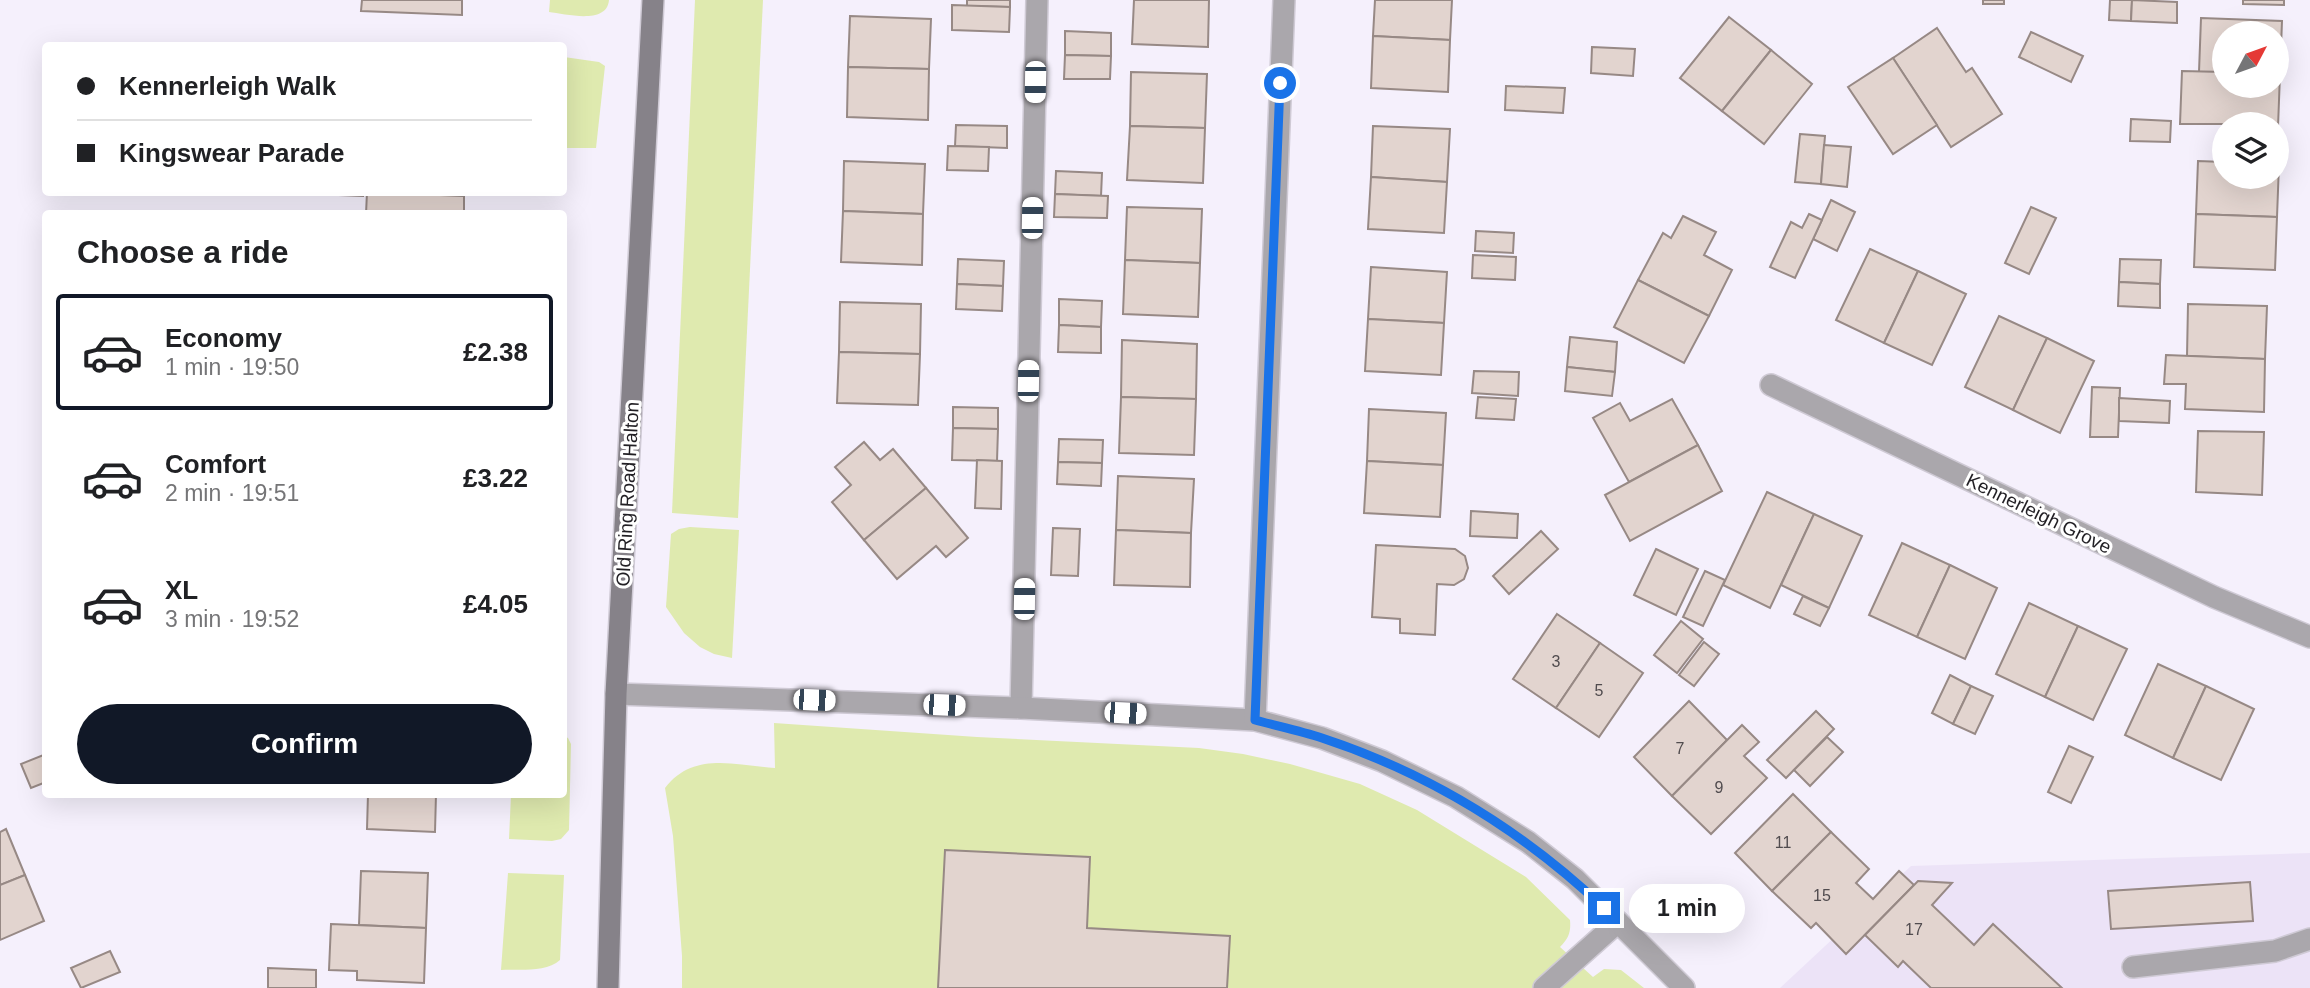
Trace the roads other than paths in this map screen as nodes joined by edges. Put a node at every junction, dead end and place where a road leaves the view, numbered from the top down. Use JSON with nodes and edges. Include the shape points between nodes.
{"nodes":[{"id":1,"x":653,"y":0,"type":"edge"},
{"id":2,"x":1037,"y":0,"type":"edge"},
{"id":3,"x":1283,"y":0,"type":"edge"},
{"id":4,"x":1771,"y":385,"type":"dead end"},
{"id":5,"x":2310,"y":637,"type":"edge"},
{"id":6,"x":616,"y":694,"type":"junction"},
{"id":7,"x":1021,"y":708,"type":"junction"},
{"id":8,"x":1255,"y":720,"type":"junction"},
{"id":9,"x":1618,"y":922,"type":"junction"},
{"id":10,"x":2310,"y":939,"type":"edge"},
{"id":11,"x":2133,"y":967,"type":"dead end"},
{"id":12,"x":608,"y":988,"type":"edge"},
{"id":13,"x":1544,"y":988,"type":"edge"},
{"id":14,"x":1684,"y":988,"type":"edge"}],
"edges":[{"from":1,"to":6,"type":"main road","name":"Old Ring Road Halton"},
{"from":2,"to":7,"type":"street"},
{"from":3,"to":8,"type":"street"},
{"from":4,"to":5,"type":"street","name":"Kennerleigh Grove","via":[[2214,597]]},
{"from":6,"to":7,"type":"street"},
{"from":6,"to":12,"type":"main road","name":"Old Ring Road Halton"},
{"from":7,"to":8,"type":"street"},
{"from":8,"to":9,"type":"street","via":[[1322,738],[1456,797],[1528,842],[1575,879]]},
{"from":9,"to":13,"type":"street"},
{"from":9,"to":14,"type":"street"},
{"from":10,"to":11,"type":"street","via":[[2275,951]]}]}
